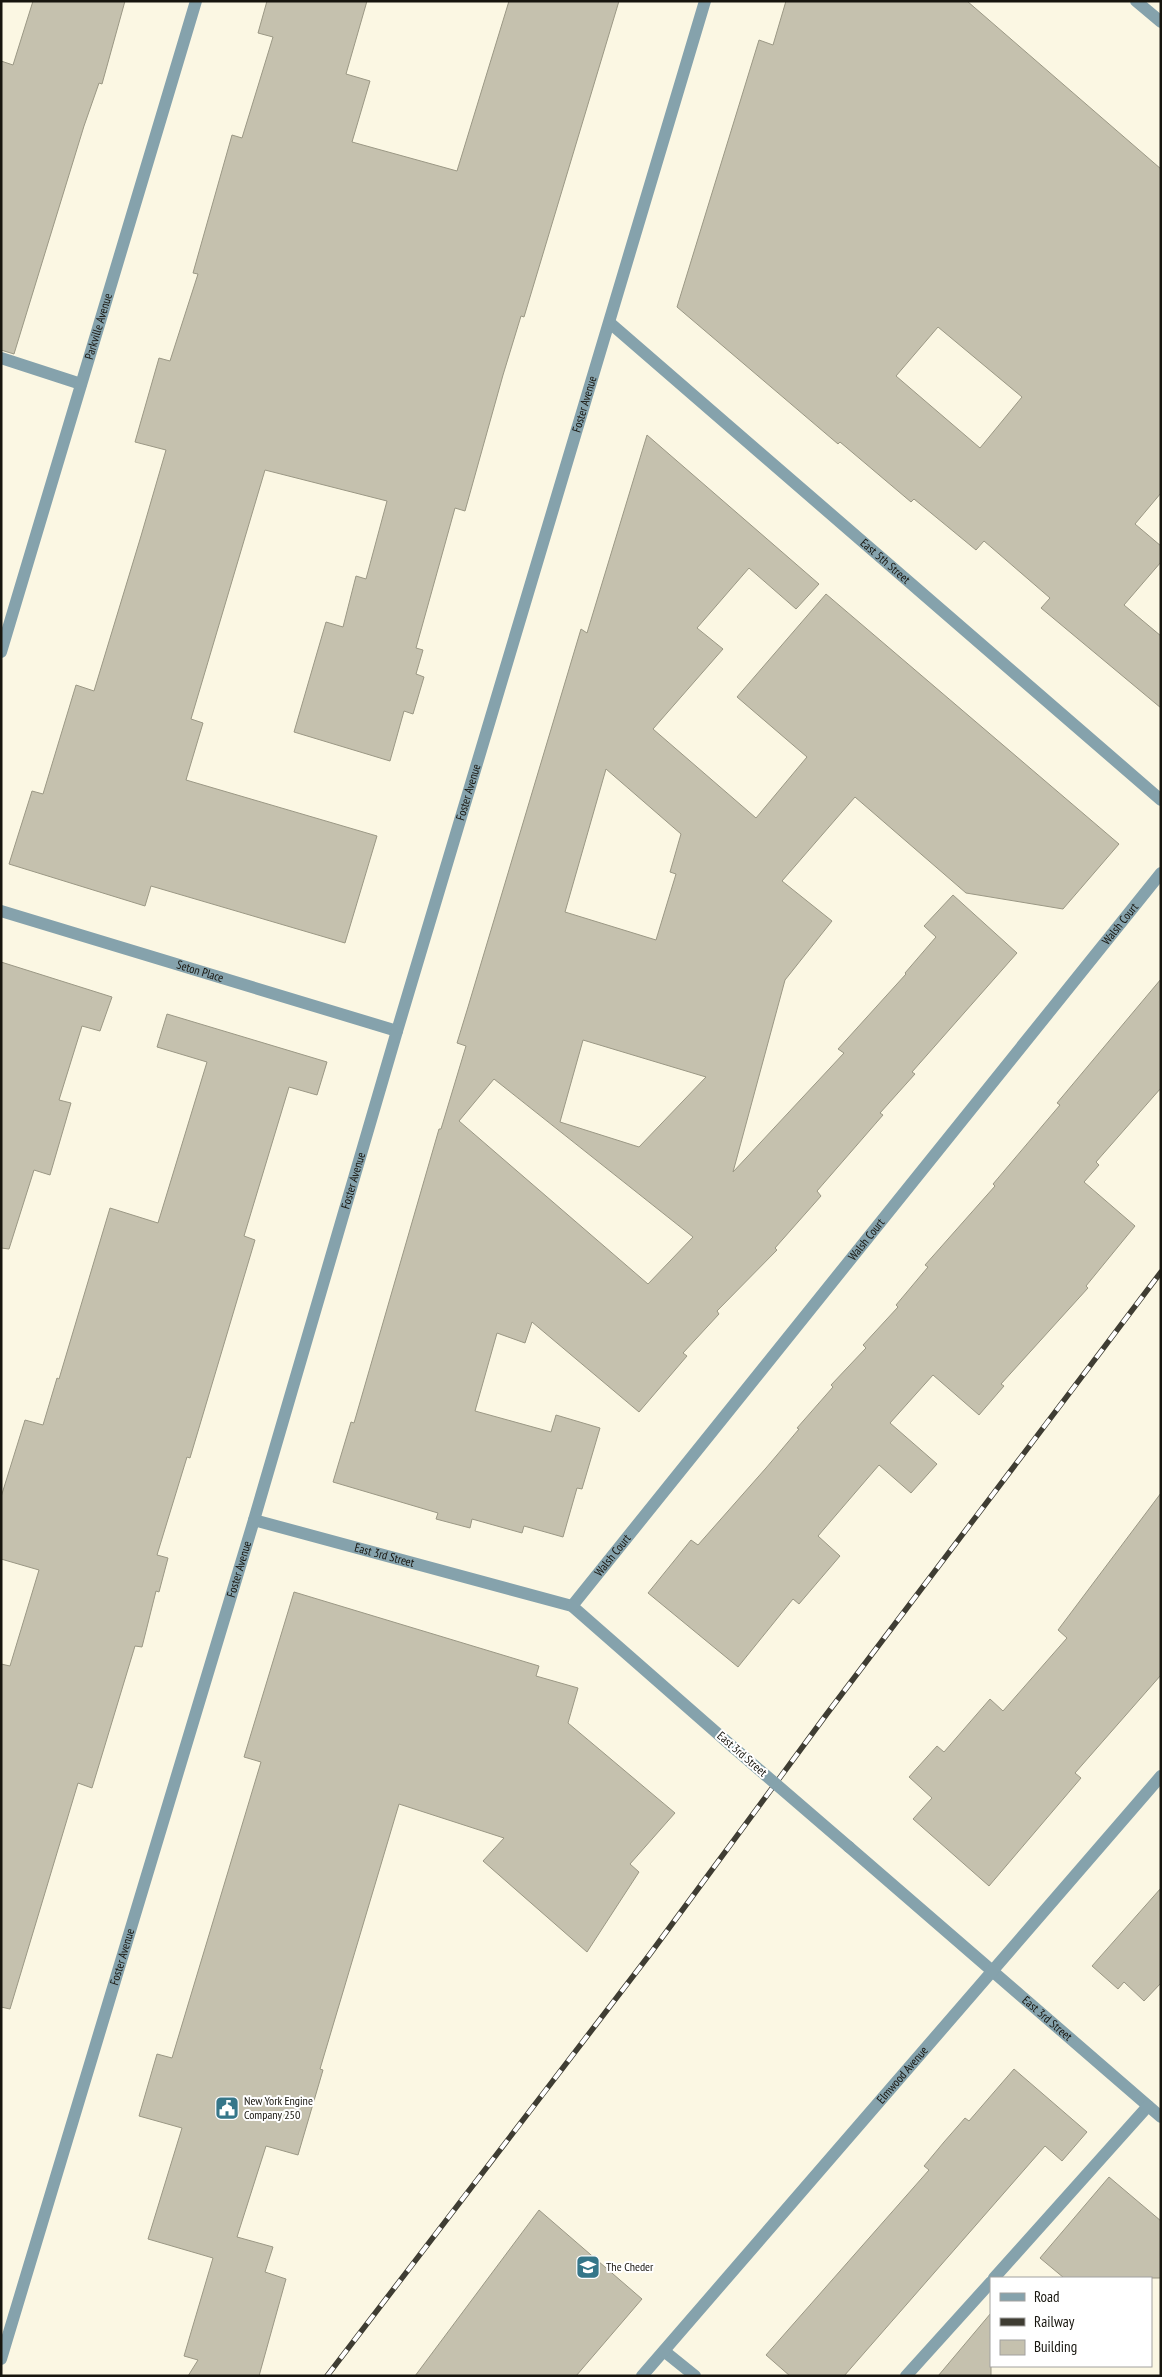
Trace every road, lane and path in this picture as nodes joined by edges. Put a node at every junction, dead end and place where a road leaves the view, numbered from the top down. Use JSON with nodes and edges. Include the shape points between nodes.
{"nodes":[{"id":1,"x":196,"y":1,"type":"edge"},
{"id":2,"x":705,"y":1,"type":"edge"},
{"id":3,"x":1136,"y":1,"type":"edge"},
{"id":4,"x":1161,"y":22,"type":"edge"},
{"id":5,"x":610,"y":323,"type":"junction"},
{"id":6,"x":1,"y":358,"type":"edge"},
{"id":7,"x":81,"y":384,"type":"junction"},
{"id":8,"x":1,"y":652,"type":"edge"},
{"id":9,"x":1161,"y":800,"type":"edge"},
{"id":10,"x":1161,"y":873,"type":"edge"},
{"id":11,"x":1,"y":911,"type":"edge"},
{"id":12,"x":397,"y":1031,"type":"junction"},
{"id":13,"x":254,"y":1520,"type":"junction"},
{"id":14,"x":572,"y":1606,"type":"junction"},
{"id":15,"x":1161,"y":1776,"type":"edge"},
{"id":16,"x":992,"y":1972,"type":"junction"},
{"id":17,"x":1148,"y":2106,"type":"junction"},
{"id":18,"x":1161,"y":2117,"type":"edge"},
{"id":19,"x":995,"y":2277,"type":"edge"},
{"id":20,"x":990,"y":2283,"type":"edge"},
{"id":21,"x":664,"y":2351,"type":"junction"},
{"id":22,"x":1,"y":2359,"type":"edge"},
{"id":23,"x":642,"y":2376,"type":"edge"},
{"id":24,"x":695,"y":2376,"type":"edge"},
{"id":25,"x":906,"y":2376,"type":"edge"}],
"edges":[{"from":1,"to":7,"type":"street","name":"Parkville Avenue"},
{"from":2,"to":5,"type":"street","name":"Foster Avenue"},
{"from":3,"to":4,"type":"street"},
{"from":5,"to":9,"type":"street","name":"East 5th Street"},
{"from":5,"to":12,"type":"street","name":"Foster Avenue"},
{"from":6,"to":7,"type":"street"},
{"from":7,"to":8,"type":"street","name":"Parkville Avenue"},
{"from":10,"to":14,"type":"street","name":"Walsh Court"},
{"from":11,"to":12,"type":"street","name":"Seton Place"},
{"from":12,"to":13,"type":"street","name":"Foster Avenue"},
{"from":13,"to":14,"type":"street","name":"East 3rd Street"},
{"from":13,"to":22,"type":"street","name":"Foster Avenue"},
{"from":14,"to":16,"type":"street","name":"East 3rd Street","bridge":true},
{"from":15,"to":16,"type":"street","name":"Elmwood Avenue"},
{"from":16,"to":17,"type":"street","name":"East 3rd Street"},
{"from":16,"to":21,"type":"street","name":"Elmwood Avenue"},
{"from":17,"to":18,"type":"street","name":"East 3rd Street"},
{"from":17,"to":19,"type":"street"},
{"from":20,"to":25,"type":"street"},
{"from":21,"to":23,"type":"street","name":"Elmwood Avenue"},
{"from":21,"to":24,"type":"street"}]}
